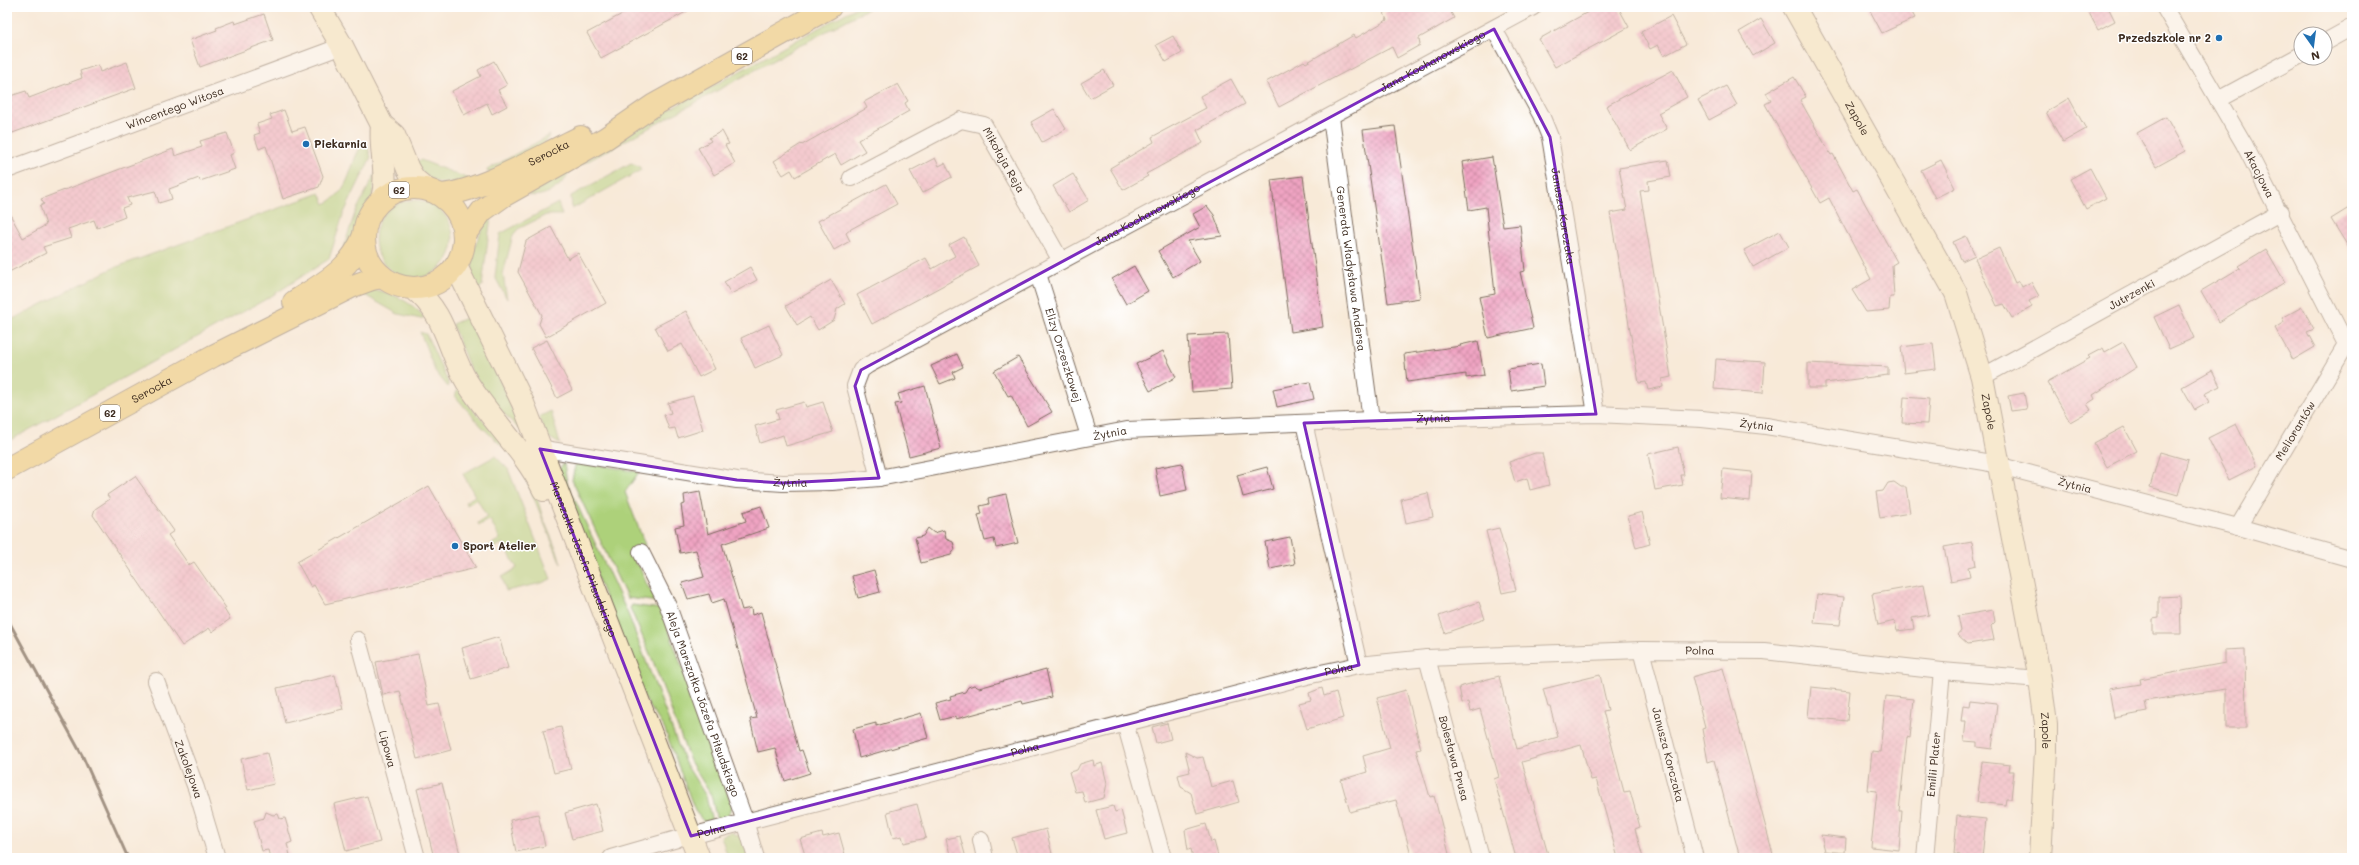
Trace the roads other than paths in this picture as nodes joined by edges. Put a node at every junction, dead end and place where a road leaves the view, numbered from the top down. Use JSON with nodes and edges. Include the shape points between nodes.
{"nodes":[{"id":1,"x":319,"y":7,"type":"edge"},
{"id":2,"x":830,"y":7,"type":"edge"},
{"id":3,"x":1533,"y":7,"type":"edge"},
{"id":4,"x":1794,"y":7,"type":"edge"},
{"id":5,"x":2164,"y":7,"type":"edge"},
{"id":6,"x":2352,"y":27,"type":"edge"},
{"id":7,"x":1494,"y":29,"type":"junction"},
{"id":8,"x":2333,"y":38,"type":"edge"},
{"id":9,"x":342,"y":46,"type":"junction"},
{"id":10,"x":2293,"y":59,"type":"edge"},
{"id":11,"x":2218,"y":100,"type":"junction"},
{"id":12,"x":654,"y":105,"type":"junction"},
{"id":13,"x":1331,"y":117,"type":"junction"},
{"id":14,"x":382,"y":125,"type":"junction"},
{"id":15,"x":7,"y":170,"type":"edge"},
{"id":16,"x":852,"y":178,"type":"dead end"},
{"id":17,"x":433,"y":192,"type":"junction"},
{"id":18,"x":382,"y":199,"type":"junction"},
{"id":19,"x":2281,"y":212,"type":"junction"},
{"id":20,"x":465,"y":234,"type":"junction"},
{"id":21,"x":364,"y":236,"type":"junction"},
{"id":22,"x":1061,"y":261,"type":"junction"},
{"id":23,"x":456,"y":266,"type":"junction"},
{"id":24,"x":1038,"y":274,"type":"junction"},
{"id":25,"x":382,"y":277,"type":"junction"},
{"id":26,"x":413,"y":288,"type":"junction"},
{"id":27,"x":2349,"y":339,"type":"edge"},
{"id":28,"x":212,"y":356,"type":"junction"},
{"id":29,"x":1982,"y":377,"type":"junction"},
{"id":30,"x":1596,"y":414,"type":"junction"},
{"id":31,"x":1371,"y":420,"type":"junction"},
{"id":32,"x":1304,"y":423,"type":"junction"},
{"id":33,"x":508,"y":436,"type":"junction"},
{"id":34,"x":1089,"y":436,"type":"junction"},
{"id":35,"x":540,"y":449,"type":"junction"},
{"id":36,"x":1999,"y":466,"type":"junction"},
{"id":37,"x":7,"y":469,"type":"edge"},
{"id":38,"x":879,"y":478,"type":"junction"},
{"id":39,"x":2238,"y":527,"type":"junction"},
{"id":40,"x":641,"y":552,"type":"dead end"},
{"id":41,"x":2352,"y":559,"type":"edge"},
{"id":42,"x":358,"y":640,"type":"dead end"},
{"id":43,"x":1641,"y":650,"type":"junction"},
{"id":44,"x":1426,"y":658,"type":"junction"},
{"id":45,"x":1359,"y":665,"type":"junction"},
{"id":46,"x":1942,"y":671,"type":"junction"},
{"id":47,"x":2040,"y":679,"type":"junction"},
{"id":48,"x":156,"y":681,"type":"dead end"},
{"id":49,"x":1125,"y":723,"type":"junction"},
{"id":50,"x":745,"y":821,"type":"junction"},
{"id":51,"x":981,"y":840,"type":"dead end"},
{"id":52,"x":684,"y":844,"type":"edge"},
{"id":53,"x":217,"y":858,"type":"edge"},
{"id":54,"x":417,"y":858,"type":"edge"},
{"id":55,"x":611,"y":858,"type":"edge"},
{"id":56,"x":699,"y":858,"type":"edge"},
{"id":57,"x":756,"y":858,"type":"edge"},
{"id":58,"x":985,"y":858,"type":"edge"},
{"id":59,"x":1163,"y":858,"type":"edge"},
{"id":60,"x":1481,"y":858,"type":"edge"},
{"id":61,"x":1695,"y":858,"type":"edge"},
{"id":62,"x":1925,"y":858,"type":"edge"},
{"id":63,"x":2040,"y":858,"type":"edge"}],
"edges":[{"from":1,"to":9,"type":"main road"},
{"from":2,"to":12,"type":"main road","name":"Serocka","number":"62"},
{"from":3,"to":7,"type":"street","name":"Jana Kochanowskiego"},
{"from":4,"to":29,"type":"main road","name":"Zapole","via":[[1956,294]]},
{"from":5,"to":11,"type":"street","name":"Akacjowa"},
{"from":6,"to":8,"type":"street"},
{"from":7,"to":13,"type":"street","name":"Jana Kochanowskiego"},
{"from":7,"to":30,"type":"street","name":"Janusza Korczaka","via":[[1541,115],[1550,138]]},
{"from":9,"to":14,"type":"main road"},
{"from":9,"to":15,"type":"street","name":"Wincentego Witosa"},
{"from":10,"to":11,"type":"street"},
{"from":11,"to":19,"type":"street","name":"Akacjowa"},
{"from":12,"to":17,"type":"main road","name":"Serocka","number":"62","via":[[485,183],[456,194]]},
{"from":12,"to":20,"type":"main road","name":"Serocka","number":"62","via":[[606,138],[493,203],[482,211]]},
{"from":13,"to":22,"type":"street","name":"Jana Kochanowskiego"},
{"from":13,"to":31,"type":"street","name":"Generała Władysława Andersa"},
{"from":14,"to":17,"type":"main road","via":[[394,135],[414,179]]},
{"from":14,"to":18,"type":"main road","via":[[380,142],[385,176]]},
{"from":16,"to":22,"type":"street","name":"Mikołaja Reja","via":[[962,120],[984,125]]},
{"from":17,"to":18,"type":"main road","number":"62","via":[[410,188],[395,191]]},
{"from":17,"to":20,"type":"main road","number":"62","via":[[453,205],[461,219]]},
{"from":18,"to":21,"type":"main road","number":"62","via":[[367,221]]},
{"from":19,"to":27,"type":"street","name":"Akacjowa"},
{"from":19,"to":29,"type":"street","name":"Jutrzenki"},
{"from":20,"to":23,"type":"main road","number":"62","via":[[463,250]]},
{"from":21,"to":25,"type":"main road","number":"62","via":[[365,250],[371,264]]},
{"from":21,"to":28,"type":"main road","name":"Serocka","number":"62","via":[[358,252],[344,267]]},
{"from":22,"to":24,"type":"street","name":"Jana Kochanowskiego"},
{"from":23,"to":26,"type":"main road","number":"62","via":[[445,278],[430,286]]},
{"from":23,"to":35,"type":"main road","name":"Marszałka Józefa Piłsudskiego","via":[[523,403]]},
{"from":24,"to":34,"type":"street","name":"Elizy Orzeszkowej"},
{"from":24,"to":38,"type":"street","name":"Jana Kochanowskiego","via":[[861,370],[855,386],[856,393]]},
{"from":25,"to":26,"type":"main road","number":"62","via":[[397,285]]},
{"from":25,"to":28,"type":"main road","name":"Serocka","number":"62","via":[[372,278],[353,286]]},
{"from":26,"to":33,"type":"main road","name":"Marszałka Józefa Piłsudskiego","via":[[427,299],[438,315],[467,381],[488,413]]},
{"from":27,"to":39,"type":"street","name":"Meliorantów"},
{"from":28,"to":37,"type":"main road","name":"Serocka","number":"62"},
{"from":29,"to":36,"type":"main road","name":"Zapole"},
{"from":30,"to":31,"type":"street","name":"Żytnia"},
{"from":30,"to":36,"type":"street","name":"Żytnia","via":[[1766,426]]},
{"from":31,"to":32,"type":"street","name":"Żytnia"},
{"from":32,"to":34,"type":"street","name":"Żytnia","via":[[1127,430]]},
{"from":32,"to":45,"type":"street","name":"Polna"},
{"from":33,"to":35,"type":"street","name":"Żytnia","via":[[529,447]]},
{"from":33,"to":52,"type":"main road","name":"Marszałka Józefa Piłsudskiego","via":[[533,469],[544,490]]},
{"from":34,"to":38,"type":"street","name":"Żytnia"},
{"from":35,"to":38,"type":"street","name":"Żytnia","via":[[737,480],[783,483]]},
{"from":35,"to":52,"type":"main road","name":"Marszałka Józefa Piłsudskiego","via":[[598,592]]},
{"from":36,"to":39,"type":"street","name":"Żytnia"},
{"from":36,"to":47,"type":"main road","name":"Zapole"},
{"from":39,"to":41,"type":"street","name":"Żytnia"},
{"from":40,"to":50,"type":"street","name":"Aleja Marszałka Józefa Piłsudskiego","via":[[668,606]]},
{"from":42,"to":54,"type":"street","name":"Lipowa"},
{"from":43,"to":44,"type":"street","name":"Polna"},
{"from":43,"to":46,"type":"street","name":"Polna","via":[[1764,651]]},
{"from":43,"to":61,"type":"street","name":"Janusza Korczaka"},
{"from":44,"to":45,"type":"street","name":"Polna"},
{"from":44,"to":60,"type":"street","name":"Bolesława Prusa"},
{"from":45,"to":49,"type":"street","name":"Polna"},
{"from":46,"to":47,"type":"street","name":"Polna"},
{"from":46,"to":62,"type":"street","name":"Emilii Plater"},
{"from":47,"to":63,"type":"main road","name":"Zapole","via":[[2046,724],[2046,751]]},
{"from":48,"to":53,"type":"street","name":"Zakolejowa","via":[[196,788]]},
{"from":49,"to":50,"type":"street","name":"Polna"},
{"from":49,"to":59,"type":"street"},
{"from":50,"to":52,"type":"street","name":"Polna"},
{"from":50,"to":57,"type":"street","name":"Aleja Marszałka Józefa Piłsudskiego"},
{"from":51,"to":58,"type":"street"},
{"from":52,"to":55,"type":"street","name":"Polna"},
{"from":52,"to":56,"type":"main road","name":"Marszałka Józefa Piłsudskiego"}]}
